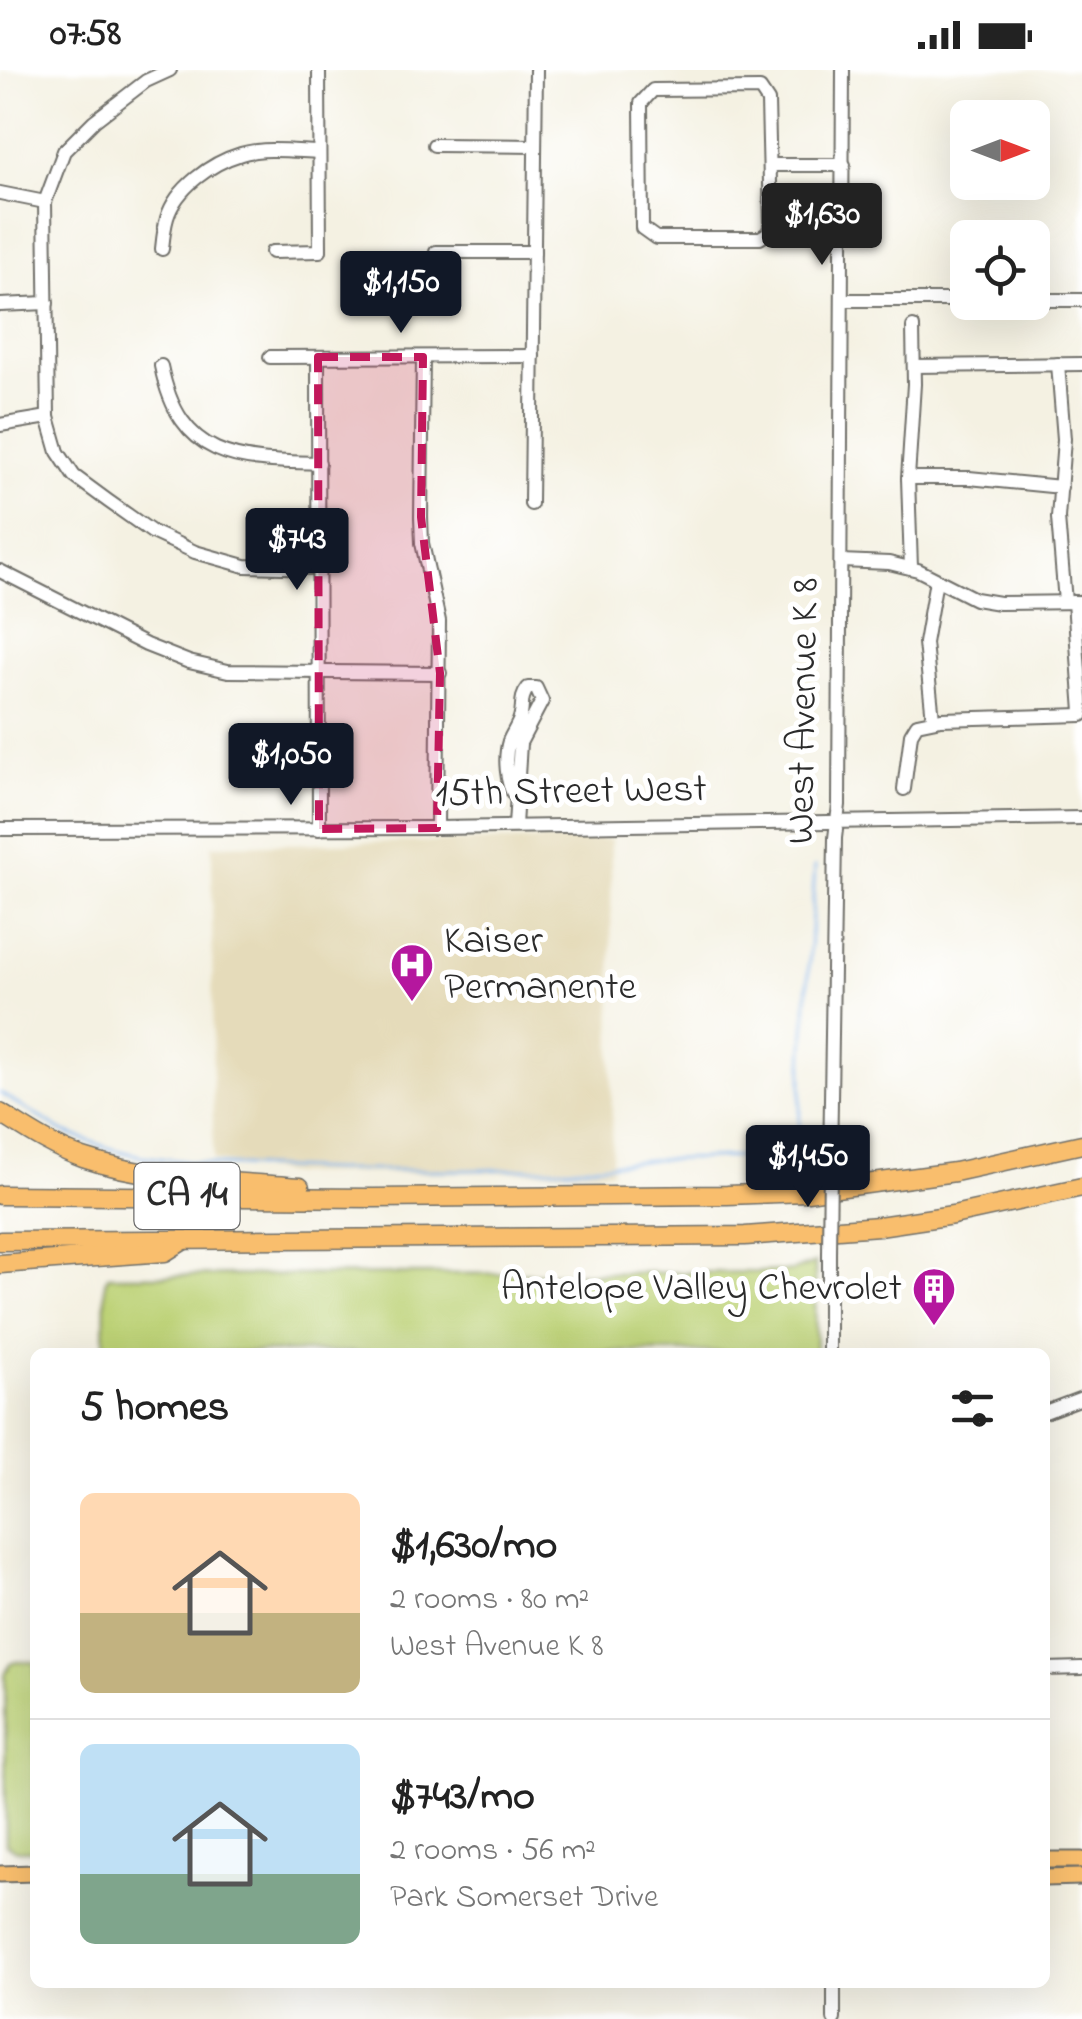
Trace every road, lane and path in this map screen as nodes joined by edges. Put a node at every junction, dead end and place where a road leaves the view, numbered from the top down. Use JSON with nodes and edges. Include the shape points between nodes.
{"nodes":[{"id":1,"x":170,"y":70,"type":"edge"},
{"id":2,"x":319,"y":70,"type":"edge"},
{"id":3,"x":536,"y":70,"type":"edge"},
{"id":4,"x":843,"y":70,"type":"edge"},
{"id":5,"x":434,"y":145,"type":"dead end"},
{"id":6,"x":535,"y":146,"type":"junction"},
{"id":7,"x":318,"y":152,"type":"junction"},
{"id":8,"x":844,"y":164,"type":"junction"},
{"id":9,"x":771,"y":165,"type":"junction"},
{"id":10,"x":0,"y":193,"type":"edge"},
{"id":11,"x":46,"y":202,"type":"junction"},
{"id":12,"x":162,"y":249,"type":"dead end"},
{"id":13,"x":272,"y":252,"type":"dead end"},
{"id":14,"x":436,"y":252,"type":"dead end"},
{"id":15,"x":534,"y":252,"type":"junction"},
{"id":16,"x":843,"y":300,"type":"junction"},
{"id":17,"x":950,"y":300,"type":"edge"},
{"id":18,"x":1050,"y":300,"type":"edge"},
{"id":19,"x":1082,"y":300,"type":"edge"},
{"id":20,"x":46,"y":303,"type":"junction"},
{"id":21,"x":0,"y":305,"type":"edge"},
{"id":22,"x":913,"y":327,"type":"dead end"},
{"id":23,"x":270,"y":356,"type":"dead end"},
{"id":24,"x":318,"y":356,"type":"junction"},
{"id":25,"x":533,"y":356,"type":"junction"},
{"id":26,"x":423,"y":357,"type":"junction"},
{"id":27,"x":1058,"y":364,"type":"junction"},
{"id":28,"x":1082,"y":364,"type":"edge"},
{"id":29,"x":161,"y":366,"type":"dead end"},
{"id":30,"x":914,"y":366,"type":"junction"},
{"id":31,"x":48,"y":418,"type":"junction"},
{"id":32,"x":0,"y":425,"type":"edge"},
{"id":33,"x":318,"y":463,"type":"junction"},
{"id":34,"x":908,"y":478,"type":"junction"},
{"id":35,"x":1061,"y":486,"type":"junction"},
{"id":36,"x":531,"y":504,"type":"dead end"},
{"id":37,"x":841,"y":562,"type":"junction"},
{"id":38,"x":318,"y":568,"type":"junction"},
{"id":39,"x":910,"y":568,"type":"junction"},
{"id":40,"x":0,"y":571,"type":"edge"},
{"id":41,"x":936,"y":580,"type":"junction"},
{"id":42,"x":1073,"y":602,"type":"edge"},
{"id":43,"x":319,"y":673,"type":"junction"},
{"id":44,"x":440,"y":673,"type":"junction"},
{"id":45,"x":532,"y":688,"type":"dead end"},
{"id":46,"x":1082,"y":714,"type":"edge"},
{"id":47,"x":933,"y":719,"type":"junction"},
{"id":48,"x":904,"y":789,"type":"dead end"},
{"id":49,"x":1082,"y":818,"type":"edge"},
{"id":50,"x":837,"y":822,"type":"junction"},
{"id":51,"x":514,"y":826,"type":"junction"},
{"id":52,"x":437,"y":828,"type":"junction"},
{"id":53,"x":0,"y":829,"type":"edge"},
{"id":54,"x":319,"y":829,"type":"junction"},
{"id":55,"x":0,"y":1113,"type":"edge"},
{"id":56,"x":1082,"y":1144,"type":"edge"},
{"id":57,"x":1082,"y":1187,"type":"edge"},
{"id":58,"x":0,"y":1195,"type":"edge"},
{"id":59,"x":374,"y":1198,"type":"junction"},
{"id":60,"x":0,"y":1240,"type":"edge"},
{"id":61,"x":184,"y":1240,"type":"junction"},
{"id":62,"x":0,"y":1264,"type":"edge"},
{"id":63,"x":829,"y":1348,"type":"edge"},
{"id":64,"x":1082,"y":1398,"type":"edge"},
{"id":65,"x":1050,"y":1410,"type":"edge"},
{"id":66,"x":1082,"y":1668,"type":"edge"},
{"id":67,"x":1050,"y":1669,"type":"edge"},
{"id":68,"x":1082,"y":1860,"type":"edge"},
{"id":69,"x":1050,"y":1861,"type":"edge"},
{"id":70,"x":0,"y":1874,"type":"edge"},
{"id":71,"x":30,"y":1874,"type":"edge"},
{"id":72,"x":1082,"y":1877,"type":"edge"},
{"id":73,"x":1050,"y":1878,"type":"edge"},
{"id":74,"x":834,"y":1988,"type":"edge"},
{"id":75,"x":834,"y":2019,"type":"edge"}],
"edges":[{"from":1,"to":11,"type":"street","via":[[146,81],[64,151]]},
{"from":2,"to":7,"type":"street"},
{"from":3,"to":6,"type":"street"},
{"from":4,"to":8,"type":"street","name":"West Avenue K 8"},
{"from":5,"to":6,"type":"street"},
{"from":6,"to":15,"type":"street"},
{"from":7,"to":12,"type":"street","via":[[242,154],[200,176],[167,216]]},
{"from":7,"to":13,"type":"street","via":[[320,251]]},
{"from":8,"to":9,"type":"street"},
{"from":8,"to":16,"type":"street","name":"West Avenue K 8"},
{"from":9,"to":9,"type":"street","via":[[771,224],[760,238],[647,234],[641,103],[653,90],[760,89],[768,102]]},
{"from":10,"to":11,"type":"street"},
{"from":11,"to":20,"type":"street"},
{"from":14,"to":15,"type":"street"},
{"from":15,"to":25,"type":"street"},
{"from":16,"to":17,"type":"street"},
{"from":16,"to":37,"type":"street","name":"West Avenue K 8"},
{"from":18,"to":19,"type":"street"},
{"from":20,"to":21,"type":"street"},
{"from":20,"to":31,"type":"street"},
{"from":22,"to":30,"type":"street"},
{"from":23,"to":24,"type":"street"},
{"from":24,"to":26,"type":"street"},
{"from":24,"to":33,"type":"street"},
{"from":25,"to":26,"type":"street"},
{"from":25,"to":36,"type":"street"},
{"from":26,"to":44,"type":"street","via":[[422,543],[439,621]]},
{"from":27,"to":28,"type":"street"},
{"from":27,"to":30,"type":"street"},
{"from":27,"to":35,"type":"street"},
{"from":29,"to":33,"type":"street","via":[[177,415],[213,448],[255,462]]},
{"from":30,"to":34,"type":"street"},
{"from":31,"to":32,"type":"street"},
{"from":31,"to":38,"type":"street","via":[[74,476],[152,532],[245,566]]},
{"from":33,"to":38,"type":"street"},
{"from":34,"to":35,"type":"street"},
{"from":34,"to":39,"type":"street"},
{"from":35,"to":42,"type":"street","via":[[1058,518]]},
{"from":37,"to":39,"type":"street"},
{"from":37,"to":50,"type":"street","name":"West Avenue K 8"},
{"from":38,"to":43,"type":"street"},
{"from":39,"to":41,"type":"street"},
{"from":40,"to":43,"type":"street","via":[[189,662],[228,671]]},
{"from":41,"to":42,"type":"street","via":[[999,603]]},
{"from":41,"to":47,"type":"street","via":[[926,642]]},
{"from":42,"to":46,"type":"street"},
{"from":43,"to":44,"type":"street"},
{"from":43,"to":54,"type":"street"},
{"from":44,"to":52,"type":"street"},
{"from":45,"to":51,"type":"street","via":[[542,702],[528,716],[520,744]]},
{"from":46,"to":47,"type":"street"},
{"from":47,"to":48,"type":"street","via":[[911,734]]},
{"from":49,"to":50,"type":"street","name":"15th Street West"},
{"from":50,"to":51,"type":"street","name":"15th Street West"},
{"from":50,"to":63,"type":"street","name":"West Avenue K 8","bridge":true},
{"from":51,"to":52,"type":"street","name":"15th Street West"},
{"from":52,"to":54,"type":"street","name":"15th Street West"},
{"from":53,"to":54,"type":"street","name":"15th Street West"},
{"from":55,"to":59,"type":"highway","via":[[42,1141],[121,1168]]},
{"from":56,"to":59,"type":"highway","number":"CA 14","via":[[956,1172],[807,1192]]},
{"from":57,"to":61,"type":"highway","number":"CA 14","via":[[953,1215],[793,1234]]},
{"from":58,"to":59,"type":"highway","number":"CA 14"},
{"from":60,"to":61,"type":"highway","number":"CA 14"},
{"from":61,"to":62,"type":"highway","via":[[165,1252]]},
{"from":64,"to":65,"type":"street"},
{"from":66,"to":67,"type":"street"},
{"from":68,"to":69,"type":"main road"},
{"from":70,"to":71,"type":"main road"},
{"from":72,"to":73,"type":"main road"},
{"from":74,"to":75,"type":"street"}]}
